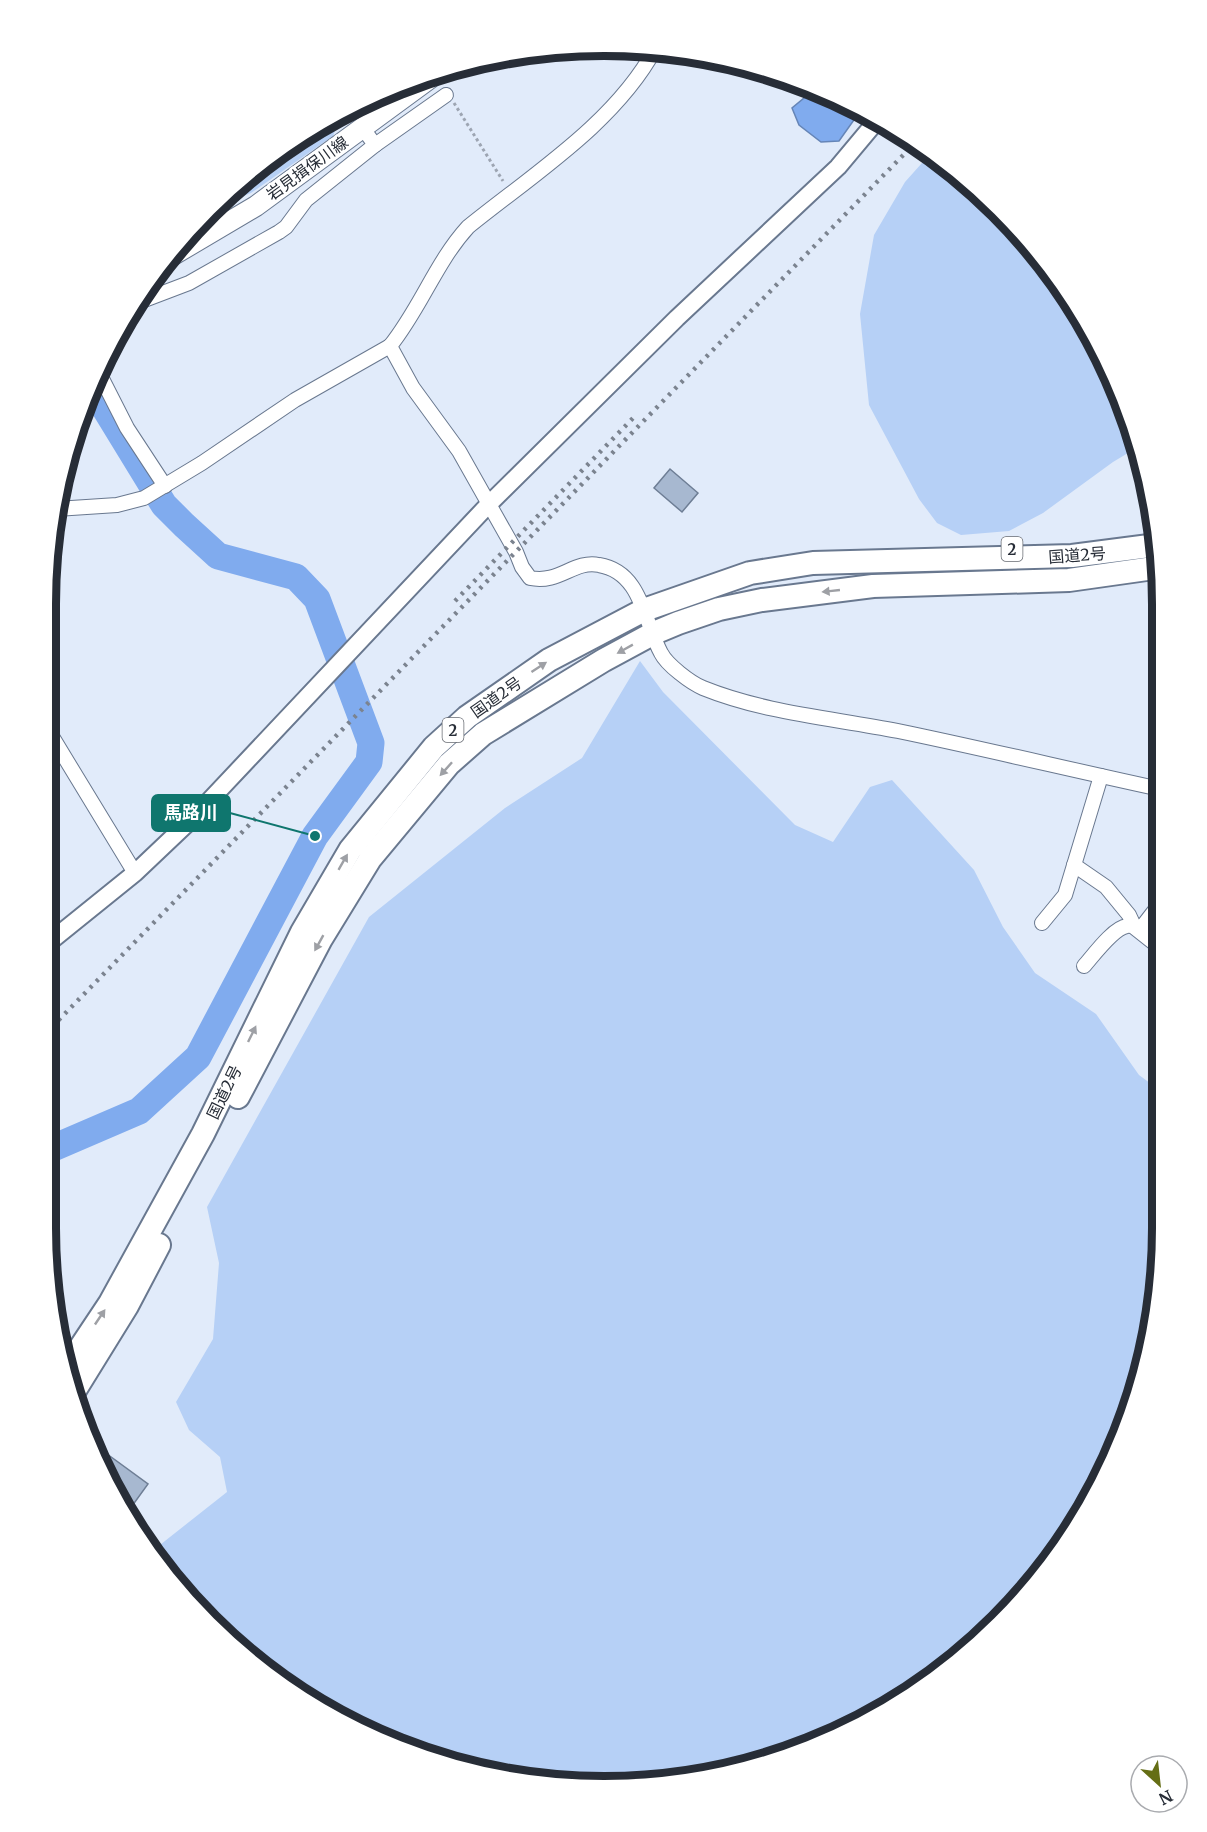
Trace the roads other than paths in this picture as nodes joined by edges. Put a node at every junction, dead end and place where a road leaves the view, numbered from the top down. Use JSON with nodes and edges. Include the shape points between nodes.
{"nodes":[{"id":1,"x":651,"y":58,"type":"edge"},
{"id":2,"x":415,"y":89,"type":"edge"},
{"id":3,"x":446,"y":95,"type":"road end"},
{"id":4,"x":872,"y":126,"type":"edge"},
{"id":5,"x":362,"y":128,"type":"junction"},
{"id":6,"x":375,"y":145,"type":"junction"},
{"id":7,"x":187,"y":246,"type":"edge"},
{"id":8,"x":148,"y":298,"type":"edge"},
{"id":9,"x":390,"y":346,"type":"junction"},
{"id":10,"x":103,"y":381,"type":"edge"},
{"id":11,"x":163,"y":488,"type":"junction"},
{"id":12,"x":488,"y":505,"type":"junction"},
{"id":13,"x":64,"y":508,"type":"edge"},
{"id":14,"x":1147,"y":533,"type":"edge"},
{"id":15,"x":1148,"y":546,"type":"edge"},
{"id":16,"x":868,"y":562,"type":"junction"},
{"id":17,"x":1150,"y":569,"type":"edge"},
{"id":18,"x":1151,"y":584,"type":"edge"},
{"id":19,"x":873,"y":586,"type":"junction"},
{"id":20,"x":644,"y":610,"type":"junction"},
{"id":21,"x":654,"y":633,"type":"junction"},
{"id":22,"x":56,"y":743,"type":"edge"},
{"id":23,"x":1101,"y":776,"type":"junction"},
{"id":24,"x":1152,"y":787,"type":"edge"},
{"id":25,"x":1074,"y":865,"type":"junction"},
{"id":26,"x":135,"y":873,"type":"junction"},
{"id":27,"x":1152,"y":913,"type":"edge"},
{"id":28,"x":1042,"y":923,"type":"dead end"},
{"id":29,"x":1135,"y":927,"type":"junction"},
{"id":30,"x":56,"y":937,"type":"edge"},
{"id":31,"x":1152,"y":941,"type":"edge"},
{"id":32,"x":1084,"y":966,"type":"dead end"},
{"id":33,"x":72,"y":1360,"type":"edge"},
{"id":34,"x":79,"y":1384,"type":"edge"}],
"edges":[{"from":1,"to":9,"type":"street","via":[[622,98],[594,125],[468,227]]},
{"from":2,"to":5,"type":"main road","name":"岩見揖保川線"},
{"from":3,"to":6,"type":"street"},
{"from":4,"to":12,"type":"street","via":[[838,167],[677,318]]},
{"from":5,"to":6,"type":"street"},
{"from":5,"to":7,"type":"main road","name":"岩見揖保川線","via":[[256,206]]},
{"from":6,"to":8,"type":"street","via":[[306,200],[279,232],[189,283]]},
{"from":9,"to":11,"type":"street","via":[[257,424]]},
{"from":9,"to":12,"type":"street","via":[[412,388],[459,451]]},
{"from":10,"to":11,"type":"street"},
{"from":11,"to":13,"type":"street","via":[[117,505]]},
{"from":12,"to":20,"type":"street","via":[[530,578],[544,581],[598,564],[622,574],[633,586]]},
{"from":12,"to":26,"type":"street","via":[[193,818]]},
{"from":14,"to":16,"type":"highway","number":"2","via":[[1010,550],[898,555]]},
{"from":15,"to":16,"type":"highway","name":"国道2号","number":"2","via":[[1072,556]]},
{"from":16,"to":20,"type":"highway","name":"国道2号","number":"2","via":[[813,563],[750,573]]},
{"from":17,"to":19,"type":"highway","name":"国道2号","number":"2","via":[[1069,580]]},
{"from":18,"to":19,"type":"highway","via":[[1012,595],[926,595]]},
{"from":19,"to":21,"type":"highway","name":"国道2号","number":"2","one_way":true,"via":[[719,609]]},
{"from":20,"to":21,"type":"street"},
{"from":33,"to":20,"type":"highway","name":"国道2号","number":"2","one_way":true,"via":[[110,1303],[203,1134],[302,932],[350,850],[434,747],[467,717],[549,660]]},
{"from":21,"to":23,"type":"street","via":[[662,655],[699,687],[748,705],[897,731]]},
{"from":21,"to":34,"type":"highway","name":"国道2号","number":"2","one_way":true,"via":[[483,734],[449,764],[370,860],[321,939],[127,1306]]},
{"from":22,"to":26,"type":"street"},
{"from":23,"to":24,"type":"street"},
{"from":23,"to":25,"type":"street"},
{"from":25,"to":28,"type":"street","via":[[1065,895]]},
{"from":25,"to":29,"type":"street","via":[[1106,887]]},
{"from":26,"to":30,"type":"street"},
{"from":27,"to":29,"type":"street","via":[[1142,927]]},
{"from":29,"to":31,"type":"street"},
{"from":29,"to":32,"type":"street","via":[[1120,929]]}]}
